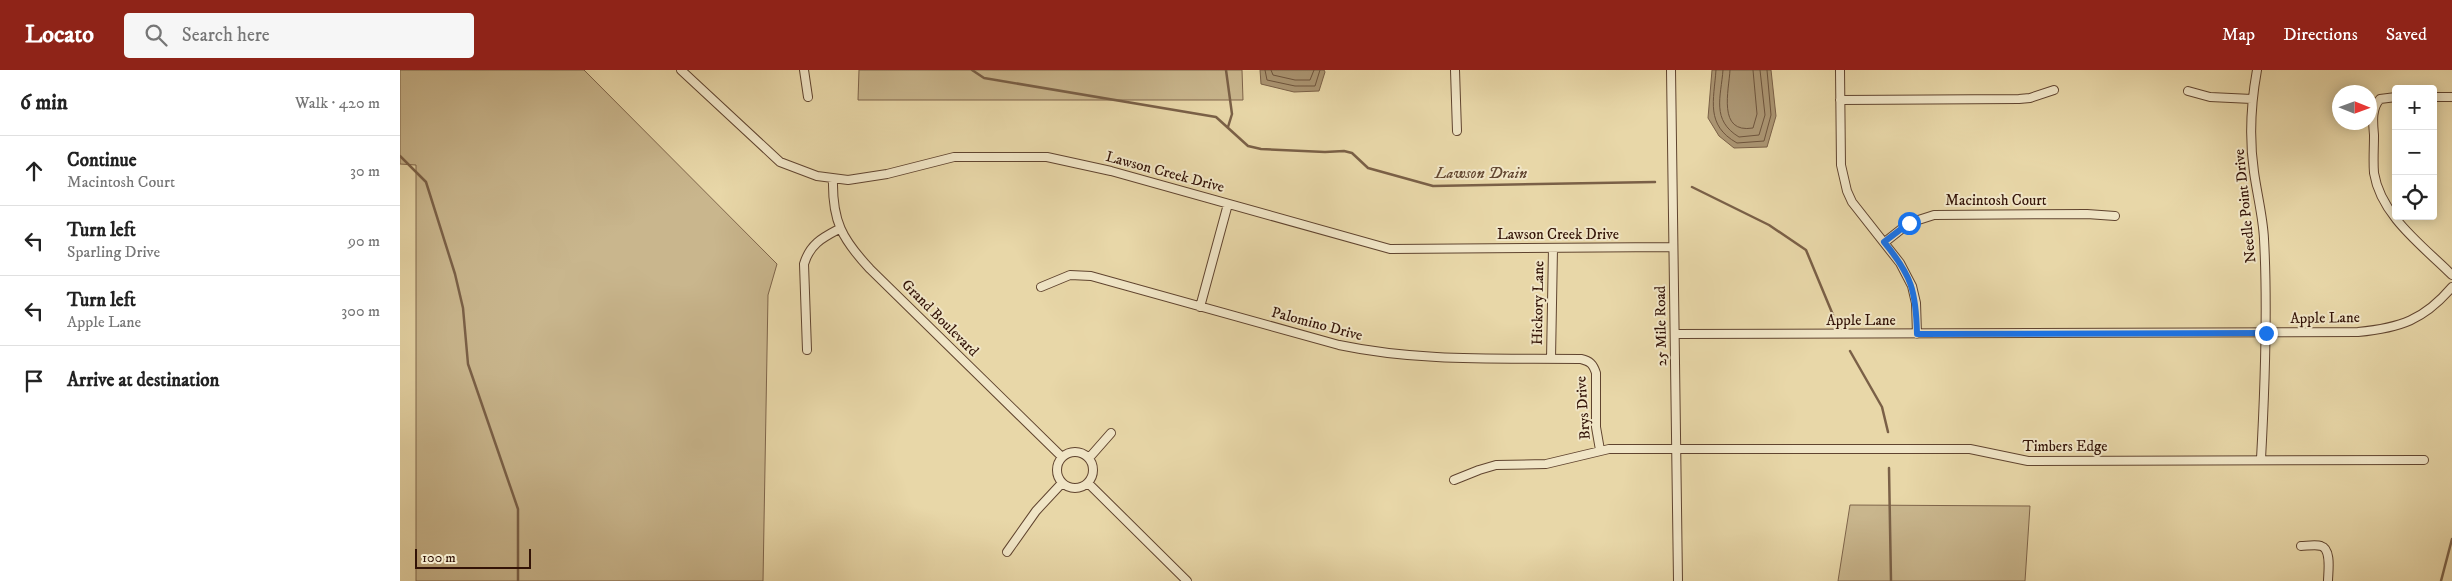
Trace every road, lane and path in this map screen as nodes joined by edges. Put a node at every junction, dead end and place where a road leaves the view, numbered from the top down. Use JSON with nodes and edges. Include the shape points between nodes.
{"nodes":[{"id":1,"x":804,"y":70,"type":"edge"},
{"id":2,"x":1455,"y":70,"type":"edge"},
{"id":3,"x":1671,"y":70,"type":"edge"},
{"id":4,"x":1840,"y":70,"type":"edge"},
{"id":5,"x":2257,"y":70,"type":"edge"},
{"id":6,"x":683,"y":71,"type":"edge"},
{"id":7,"x":2054,"y":90,"type":"dead end"},
{"id":8,"x":2188,"y":91,"type":"dead end"},
{"id":9,"x":808,"y":97,"type":"dead end"},
{"id":10,"x":2392,"y":97,"type":"edge"},
{"id":11,"x":2437,"y":97,"type":"edge"},
{"id":12,"x":2452,"y":97,"type":"edge"},
{"id":13,"x":2252,"y":99,"type":"junction"},
{"id":14,"x":1840,"y":100,"type":"junction"},
{"id":15,"x":1457,"y":131,"type":"dead end"},
{"id":16,"x":833,"y":179,"type":"junction"},
{"id":17,"x":1228,"y":204,"type":"junction"},
{"id":18,"x":2115,"y":216,"type":"dead end"},
{"id":19,"x":839,"y":229,"type":"junction"},
{"id":20,"x":1884,"y":242,"type":"junction"},
{"id":21,"x":1673,"y":247,"type":"junction"},
{"id":22,"x":1553,"y":248,"type":"junction"},
{"id":23,"x":2452,"y":275,"type":"edge"},
{"id":24,"x":2452,"y":286,"type":"edge"},
{"id":25,"x":1041,"y":287,"type":"dead end"},
{"id":26,"x":1200,"y":306,"type":"junction"},
{"id":27,"x":2266,"y":333,"type":"junction"},
{"id":28,"x":1675,"y":334,"type":"junction"},
{"id":29,"x":1917,"y":334,"type":"junction"},
{"id":30,"x":807,"y":350,"type":"dead end"},
{"id":31,"x":1551,"y":359,"type":"junction"},
{"id":32,"x":1593,"y":365,"type":"joint"},
{"id":33,"x":1111,"y":433,"type":"dead end"},
{"id":34,"x":1600,"y":450,"type":"junction"},
{"id":35,"x":1676,"y":450,"type":"junction"},
{"id":36,"x":1062,"y":457,"type":"junction"},
{"id":37,"x":1089,"y":458,"type":"junction"},
{"id":38,"x":2261,"y":459,"type":"junction"},
{"id":39,"x":2424,"y":460,"type":"dead end"},
{"id":40,"x":1454,"y":480,"type":"dead end"},
{"id":41,"x":1062,"y":483,"type":"junction"},
{"id":42,"x":1088,"y":483,"type":"junction"},
{"id":43,"x":2300,"y":546,"type":"dead end"},
{"id":44,"x":1007,"y":552,"type":"dead end"},
{"id":45,"x":1187,"y":581,"type":"edge"},
{"id":46,"x":1678,"y":581,"type":"edge"},
{"id":47,"x":2328,"y":581,"type":"edge"}],
"edges":[{"from":1,"to":9,"type":"street"},
{"from":2,"to":15,"type":"street"},
{"from":3,"to":21,"type":"street","name":"25 Mile Road"},
{"from":4,"to":14,"type":"street"},
{"from":5,"to":13,"type":"street","name":"Needle Point Drive"},
{"from":6,"to":16,"type":"street","name":"Lawson Creek Drive","via":[[780,162]]},
{"from":7,"to":14,"type":"street","via":[[2024,99]]},
{"from":8,"to":13,"type":"street","via":[[2210,98]]},
{"from":10,"to":23,"type":"street","via":[[2377,101],[2373,110],[2375,175],[2383,198],[2397,220]]},
{"from":11,"to":12,"type":"street"},
{"from":13,"to":27,"type":"street","name":"Needle Point Drive","via":[[2253,169],[2264,237]]},
{"from":14,"to":20,"type":"street","via":[[1841,165],[1847,191]]},
{"from":16,"to":17,"type":"street","name":"Lawson Creek Drive","via":[[887,174],[954,157],[1047,157],[1111,171]]},
{"from":16,"to":19,"type":"street","name":"Grand Boulevard"},
{"from":17,"to":22,"type":"street","name":"Lawson Creek Drive","via":[[1390,249]]},
{"from":17,"to":26,"type":"street"},
{"from":18,"to":20,"type":"street","name":"Macintosh Court","via":[[1934,215],[1909,223]]},
{"from":19,"to":30,"type":"street","via":[[816,242],[804,264]]},
{"from":19,"to":36,"type":"street","name":"Grand Boulevard","via":[[870,268]]},
{"from":20,"to":29,"type":"street","via":[[1900,262],[1912,286]]},
{"from":21,"to":22,"type":"street","name":"Lawson Creek Drive"},
{"from":21,"to":28,"type":"street","name":"25 Mile Road"},
{"from":22,"to":31,"type":"street","name":"Hickory Lane"},
{"from":24,"to":27,"type":"street","name":"Apple Lane","via":[[2418,318],[2388,329]]},
{"from":25,"to":26,"type":"street","name":"Palomino Drive","via":[[1080,274]]},
{"from":26,"to":31,"type":"street","name":"Palomino Drive","via":[[1375,353],[1438,359]]},
{"from":27,"to":29,"type":"street","name":"Apple Lane"},
{"from":27,"to":38,"type":"street","name":"Needle Point Drive"},
{"from":28,"to":29,"type":"street","name":"Apple Lane"},
{"from":28,"to":35,"type":"street","name":"25 Mile Road"},
{"from":31,"to":32,"type":"street","name":"Palomino Drive","via":[[1581,359]]},
{"from":32,"to":34,"type":"street","name":"Brys Drive"},
{"from":33,"to":37,"type":"street"},
{"from":34,"to":35,"type":"street","name":"Timbers Edge"},
{"from":34,"to":40,"type":"street","name":"Timbers Edge","via":[[1546,464],[1496,465]]},
{"from":35,"to":38,"type":"street","name":"Timbers Edge","via":[[1970,449],[2028,461]]},
{"from":35,"to":46,"type":"street","name":"25 Mile Road"},
{"from":36,"to":37,"type":"street","via":[[1074,453]]},
{"from":36,"to":41,"type":"street","via":[[1058,469]]},
{"from":37,"to":42,"type":"street","via":[[1093,473]]},
{"from":38,"to":39,"type":"street","name":"Timbers Edge"},
{"from":41,"to":42,"type":"street","via":[[1073,488]]},
{"from":41,"to":44,"type":"street","via":[[1036,511]]},
{"from":42,"to":45,"type":"street"},
{"from":43,"to":47,"type":"street","via":[[2325,548]]}]}
